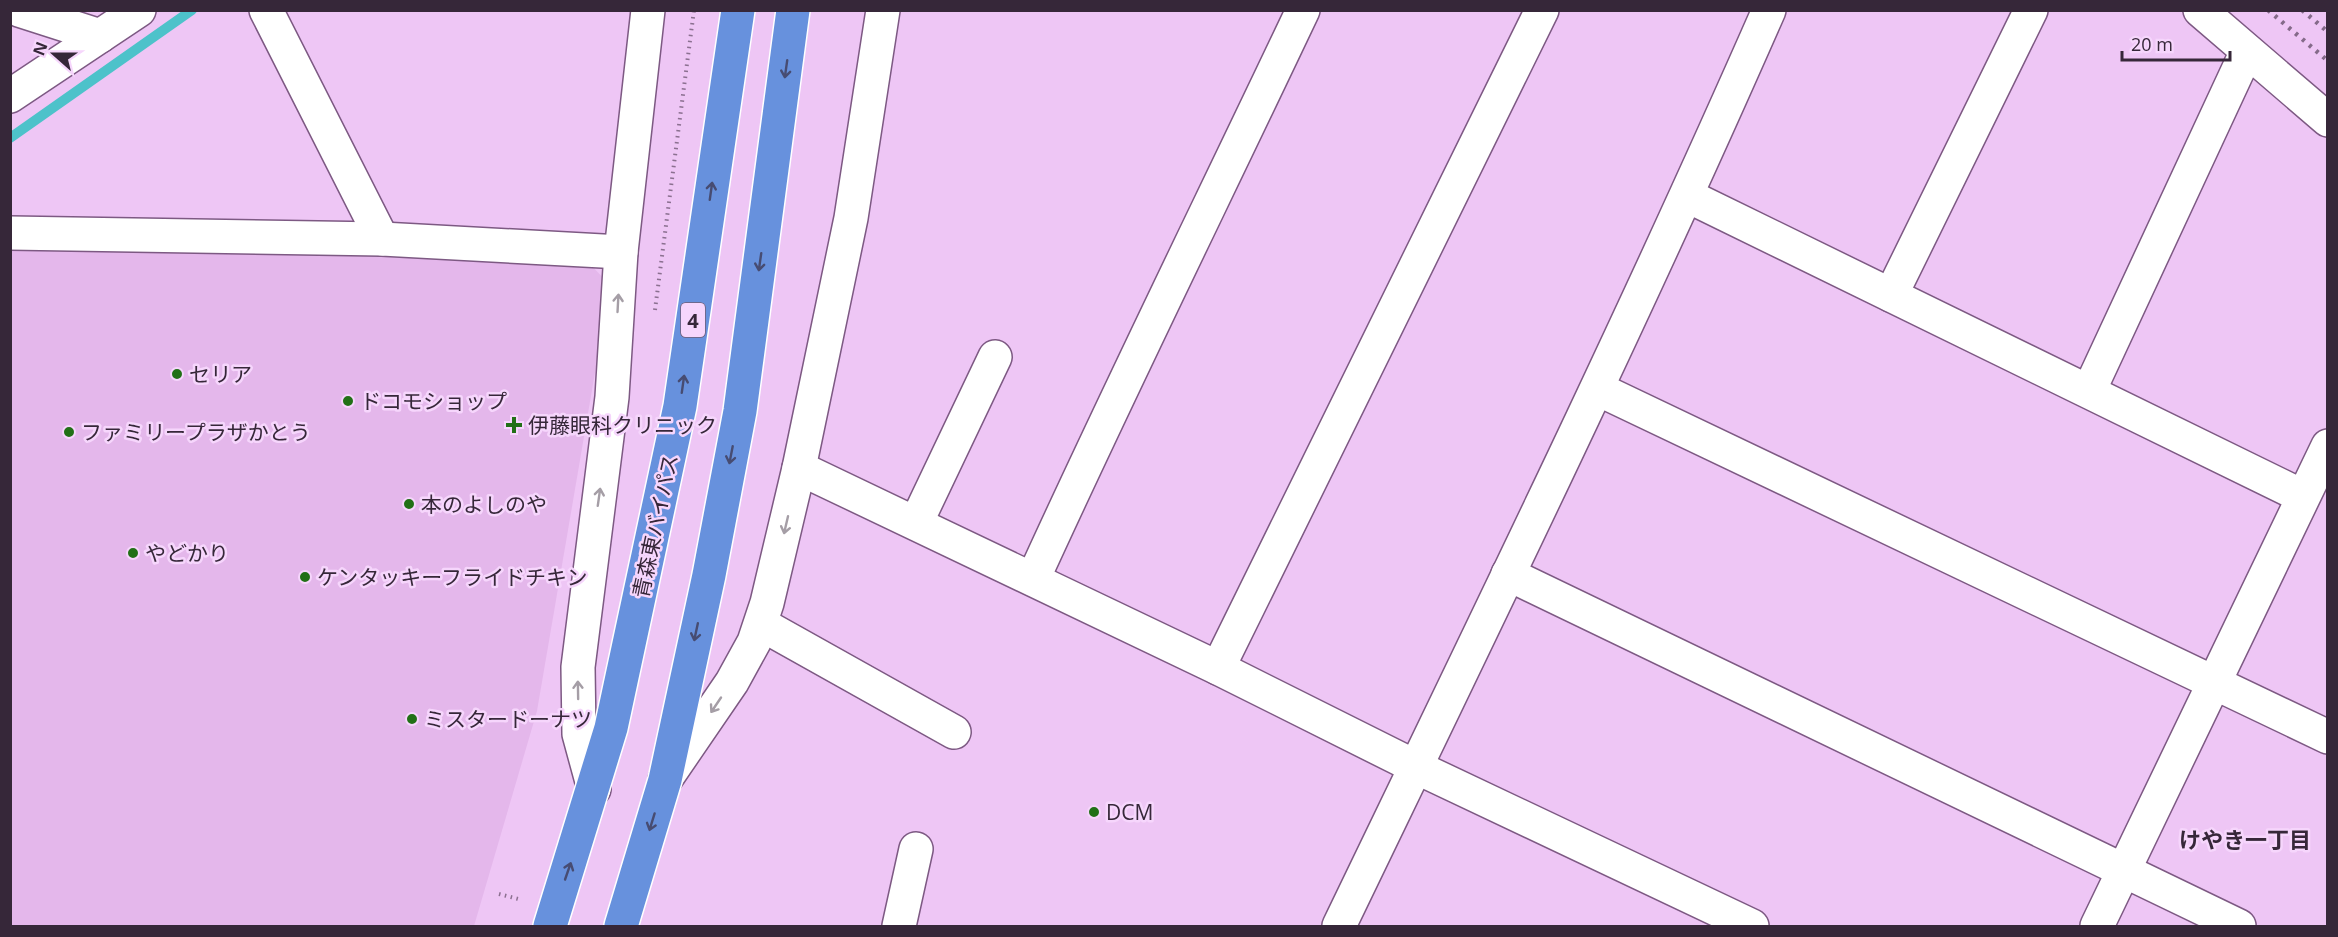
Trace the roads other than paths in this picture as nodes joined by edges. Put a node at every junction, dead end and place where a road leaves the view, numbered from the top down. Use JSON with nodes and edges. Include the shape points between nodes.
{"nodes":[{"id":1,"x":19,"y":10,"type":"edge"},
{"id":2,"x":139,"y":10,"type":"edge"},
{"id":3,"x":266,"y":10,"type":"edge"},
{"id":4,"x":738,"y":10,"type":"edge"},
{"id":5,"x":794,"y":10,"type":"edge"},
{"id":6,"x":1302,"y":10,"type":"edge"},
{"id":7,"x":1542,"y":10,"type":"edge"},
{"id":8,"x":1769,"y":10,"type":"edge"},
{"id":9,"x":2031,"y":10,"type":"edge"},
{"id":10,"x":2200,"y":10,"type":"edge"},
{"id":11,"x":646,"y":11,"type":"edge"},
{"id":12,"x":881,"y":11,"type":"edge"},
{"id":13,"x":53,"y":16,"type":"edge"},
{"id":14,"x":100,"y":36,"type":"junction"},
{"id":15,"x":2247,"y":51,"type":"junction"},
{"id":16,"x":10,"y":96,"type":"edge"},
{"id":17,"x":2328,"y":120,"type":"edge"},
{"id":18,"x":1688,"y":196,"type":"junction"},
{"id":19,"x":10,"y":233,"type":"edge"},
{"id":20,"x":382,"y":239,"type":"junction"},
{"id":21,"x":621,"y":252,"type":"junction"},
{"id":22,"x":1891,"y":295,"type":"junction"},
{"id":23,"x":995,"y":357,"type":"dead end"},
{"id":24,"x":1598,"y":389,"type":"junction"},
{"id":25,"x":2088,"y":392,"type":"junction"},
{"id":26,"x":2328,"y":446,"type":"edge"},
{"id":27,"x":799,"y":468,"type":"junction"},
{"id":28,"x":2302,"y":496,"type":"junction"},
{"id":29,"x":916,"y":523,"type":"junction"},
{"id":30,"x":1508,"y":574,"type":"junction"},
{"id":31,"x":1033,"y":579,"type":"junction"},
{"id":32,"x":760,"y":624,"type":"junction"},
{"id":33,"x":1218,"y":668,"type":"junction"},
{"id":34,"x":2213,"y":683,"type":"junction"},
{"id":35,"x":954,"y":732,"type":"dead end"},
{"id":36,"x":2328,"y":737,"type":"edge"},
{"id":37,"x":1416,"y":767,"type":"junction"},
{"id":38,"x":665,"y":780,"type":"junction"},
{"id":39,"x":594,"y":789,"type":"junction"},
{"id":40,"x":916,"y":849,"type":"dead end"},
{"id":41,"x":2123,"y":872,"type":"junction"},
{"id":42,"x":550,"y":927,"type":"edge"},
{"id":43,"x":621,"y":927,"type":"edge"},
{"id":44,"x":899,"y":927,"type":"edge"},
{"id":45,"x":1338,"y":927,"type":"edge"},
{"id":46,"x":1752,"y":927,"type":"edge"},
{"id":47,"x":2097,"y":927,"type":"edge"},
{"id":48,"x":2239,"y":927,"type":"edge"}],
"edges":[{"from":1,"to":13,"type":"street"},
{"from":2,"to":14,"type":"street"},
{"from":3,"to":20,"type":"street"},
{"from":39,"to":4,"type":"highway","name":"青森東バイパス","number":"4","one_way":true,"via":[[614,717],[680,406]]},
{"from":5,"to":38,"type":"highway","one_way":true,"via":[[740,411]]},
{"from":6,"to":31,"type":"street"},
{"from":7,"to":33,"type":"street"},
{"from":8,"to":18,"type":"street"},
{"from":9,"to":22,"type":"street"},
{"from":10,"to":15,"type":"street"},
{"from":11,"to":21,"type":"street"},
{"from":12,"to":27,"type":"street","via":[[851,218]]},
{"from":13,"to":14,"type":"street"},
{"from":14,"to":16,"type":"street"},
{"from":15,"to":17,"type":"street"},
{"from":15,"to":25,"type":"street"},
{"from":18,"to":22,"type":"street"},
{"from":18,"to":24,"type":"street"},
{"from":19,"to":20,"type":"street"},
{"from":20,"to":21,"type":"street"},
{"from":39,"to":21,"type":"street","one_way":true,"via":[[579,734],[578,667],[612,397]]},
{"from":22,"to":25,"type":"street"},
{"from":23,"to":29,"type":"street"},
{"from":24,"to":30,"type":"street"},
{"from":24,"to":34,"type":"street"},
{"from":25,"to":28,"type":"street"},
{"from":26,"to":28,"type":"street"},
{"from":27,"to":29,"type":"street"},
{"from":27,"to":32,"type":"street","one_way":true},
{"from":28,"to":34,"type":"street"},
{"from":29,"to":31,"type":"street"},
{"from":30,"to":37,"type":"street"},
{"from":30,"to":41,"type":"street"},
{"from":31,"to":33,"type":"street"},
{"from":32,"to":35,"type":"street"},
{"from":32,"to":38,"type":"street","one_way":true,"via":[[732,682]]},
{"from":33,"to":37,"type":"street"},
{"from":34,"to":36,"type":"street"},
{"from":34,"to":41,"type":"street"},
{"from":37,"to":45,"type":"street"},
{"from":37,"to":46,"type":"street"},
{"from":38,"to":43,"type":"highway","one_way":true},
{"from":42,"to":39,"type":"highway","name":"青森東バイパス","number":"4","one_way":true},
{"from":40,"to":44,"type":"street"},
{"from":41,"to":47,"type":"street"},
{"from":41,"to":48,"type":"street"}]}
